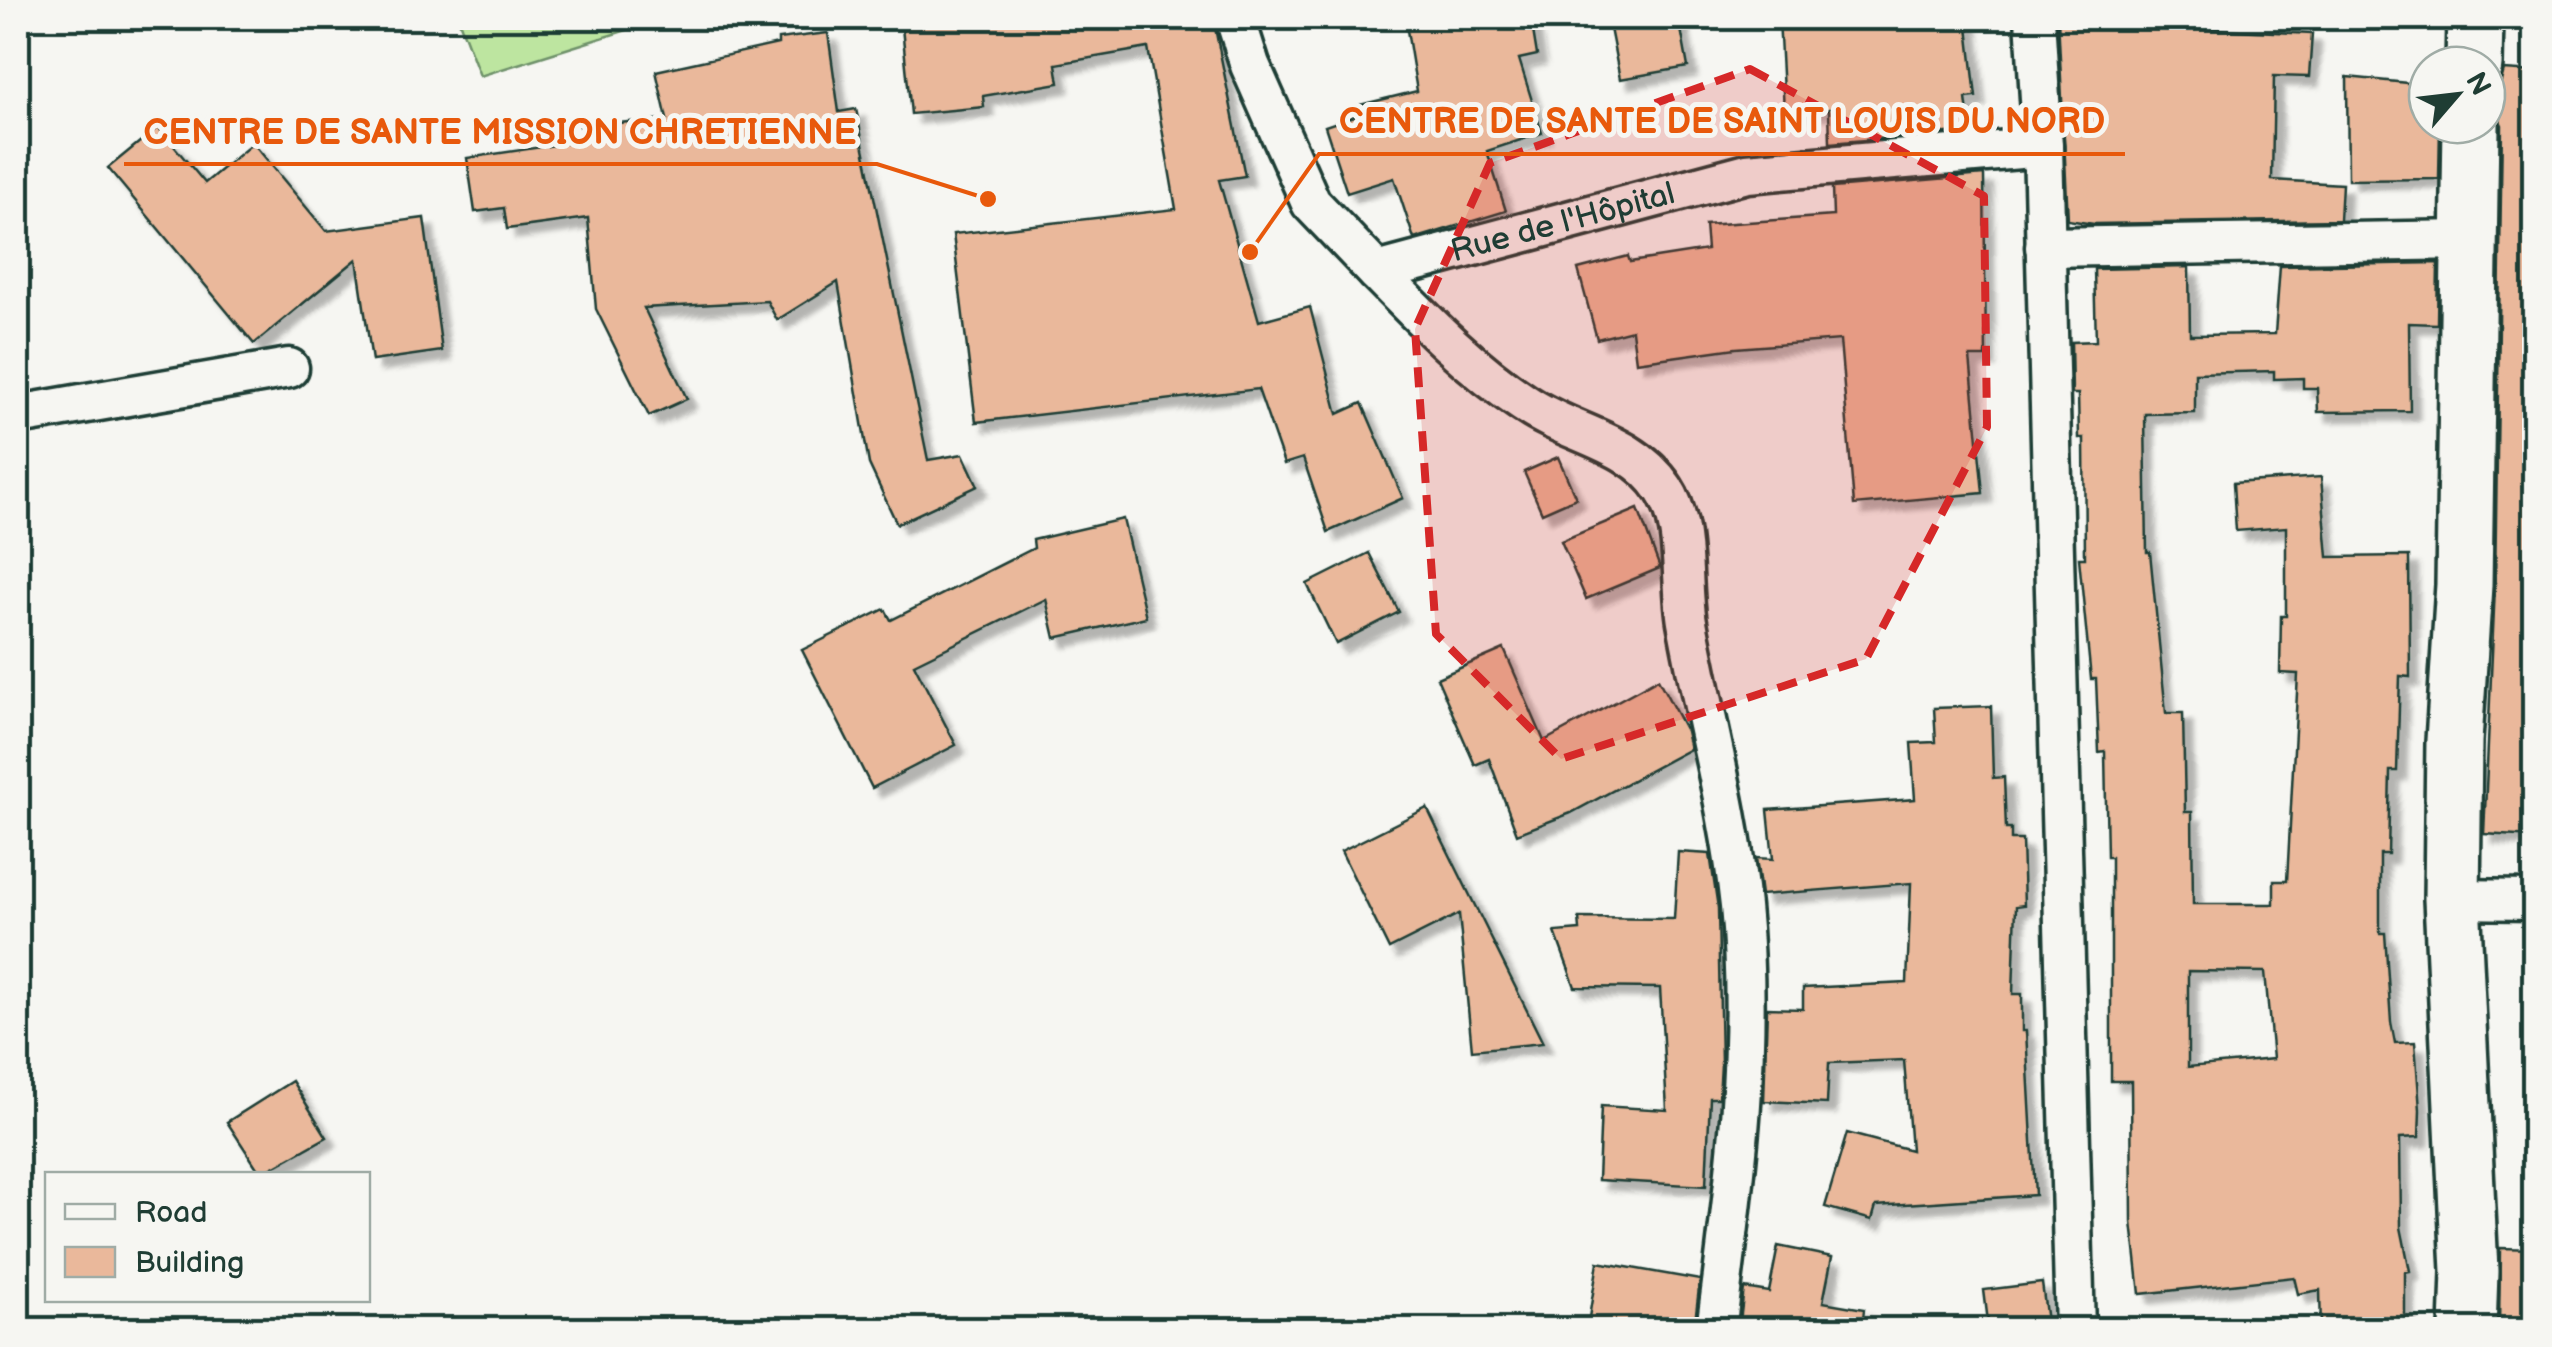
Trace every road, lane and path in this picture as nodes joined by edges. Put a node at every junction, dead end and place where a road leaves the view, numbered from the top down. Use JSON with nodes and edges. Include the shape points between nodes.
{"nodes":[{"id":1,"x":1235,"y":18,"type":"edge"},
{"id":2,"x":2035,"y":18,"type":"edge"},
{"id":3,"x":2476,"y":18,"type":"edge"},
{"id":4,"x":2475,"y":45,"type":"edge"},
{"id":5,"x":2471,"y":145,"type":"edge"},
{"id":6,"x":2043,"y":146,"type":"junction"},
{"id":7,"x":2467,"y":240,"type":"junction"},
{"id":8,"x":2045,"y":247,"type":"junction"},
{"id":9,"x":1378,"y":272,"type":"junction"},
{"id":10,"x":290,"y":368,"type":"dead end"},
{"id":11,"x":18,"y":415,"type":"edge"},
{"id":12,"x":2452,"y":898,"type":"junction"},
{"id":13,"x":2534,"y":900,"type":"edge"},
{"id":14,"x":1716,"y":1330,"type":"edge"},
{"id":15,"x":2075,"y":1330,"type":"edge"},
{"id":16,"x":2468,"y":1330,"type":"edge"}],
"edges":[{"from":1,"to":9,"type":"street","via":[[1311,203]]},
{"from":2,"to":6,"type":"street"},
{"from":3,"to":4,"type":"main road"},
{"from":5,"to":7,"type":"main road"},
{"from":6,"to":8,"type":"street"},
{"from":6,"to":9,"type":"street","name":"Rue de l'Hôpital","via":[[1747,173]]},
{"from":7,"to":8,"type":"street"},
{"from":7,"to":12,"type":"main road"},
{"from":8,"to":15,"type":"street"},
{"from":9,"to":14,"type":"street","via":[[1482,374],[1529,407],[1640,460],[1666,492],[1678,524],[1683,600],[1740,906],[1744,1051]]},
{"from":10,"to":11,"type":"street"},
{"from":12,"to":13,"type":"street"},
{"from":12,"to":16,"type":"main road"}]}
